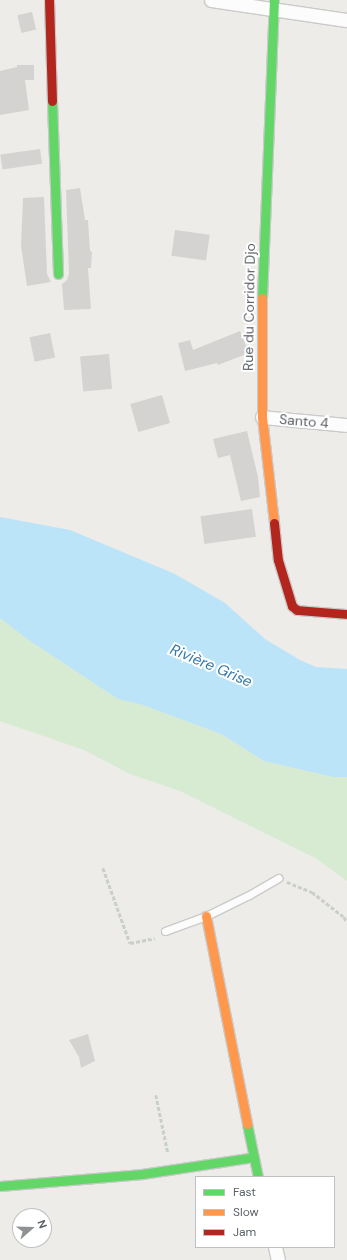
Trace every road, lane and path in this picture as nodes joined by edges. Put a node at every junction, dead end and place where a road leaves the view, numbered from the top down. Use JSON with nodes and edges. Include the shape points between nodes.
{"nodes":[{"id":1,"x":49,"y":0,"type":"edge"},
{"id":2,"x":211,"y":0,"type":"edge"},
{"id":3,"x":273,"y":4,"type":"edge"},
{"id":4,"x":347,"y":20,"type":"edge"},
{"id":5,"x":58,"y":274,"type":"dead end"},
{"id":6,"x":262,"y":417,"type":"junction"},
{"id":7,"x":347,"y":425,"type":"edge"},
{"id":8,"x":347,"y":614,"type":"edge"},
{"id":9,"x":103,"y":868,"type":"dead end"},
{"id":10,"x":278,"y":878,"type":"joint"},
{"id":11,"x":206,"y":916,"type":"junction"},
{"id":12,"x":347,"y":922,"type":"edge"},
{"id":13,"x":165,"y":931,"type":"joint"},
{"id":14,"x":156,"y":1095,"type":"dead end"},
{"id":15,"x":254,"y":1157,"type":"junction"},
{"id":16,"x":172,"y":1170,"type":"junction"},
{"id":17,"x":258,"y":1176,"type":"edge"},
{"id":18,"x":0,"y":1186,"type":"edge"},
{"id":19,"x":275,"y":1248,"type":"edge"},
{"id":20,"x":278,"y":1260,"type":"edge"}],
"edges":[{"from":1,"to":5,"type":"street"},
{"from":2,"to":3,"type":"street"},
{"from":3,"to":4,"type":"street"},
{"from":3,"to":6,"type":"street","name":"Rue du Corridor Djo","via":[[262,274]]},
{"from":6,"to":7,"type":"street","name":"Santo 4"},
{"from":6,"to":8,"type":"street","name":"Rue du Corridor Djo","via":[[278,560],[292,606],[297,610]]},
{"from":9,"to":13,"type":"path","via":[[130,943],[157,937]]},
{"from":10,"to":11,"type":"lane"},
{"from":10,"to":12,"type":"path","via":[[312,892]]},
{"from":11,"to":13,"type":"lane"},
{"from":11,"to":15,"type":"street"},
{"from":14,"to":16,"type":"path"},
{"from":15,"to":16,"type":"street"},
{"from":15,"to":17,"type":"street"},
{"from":16,"to":18,"type":"street"},
{"from":19,"to":20,"type":"street"}]}
